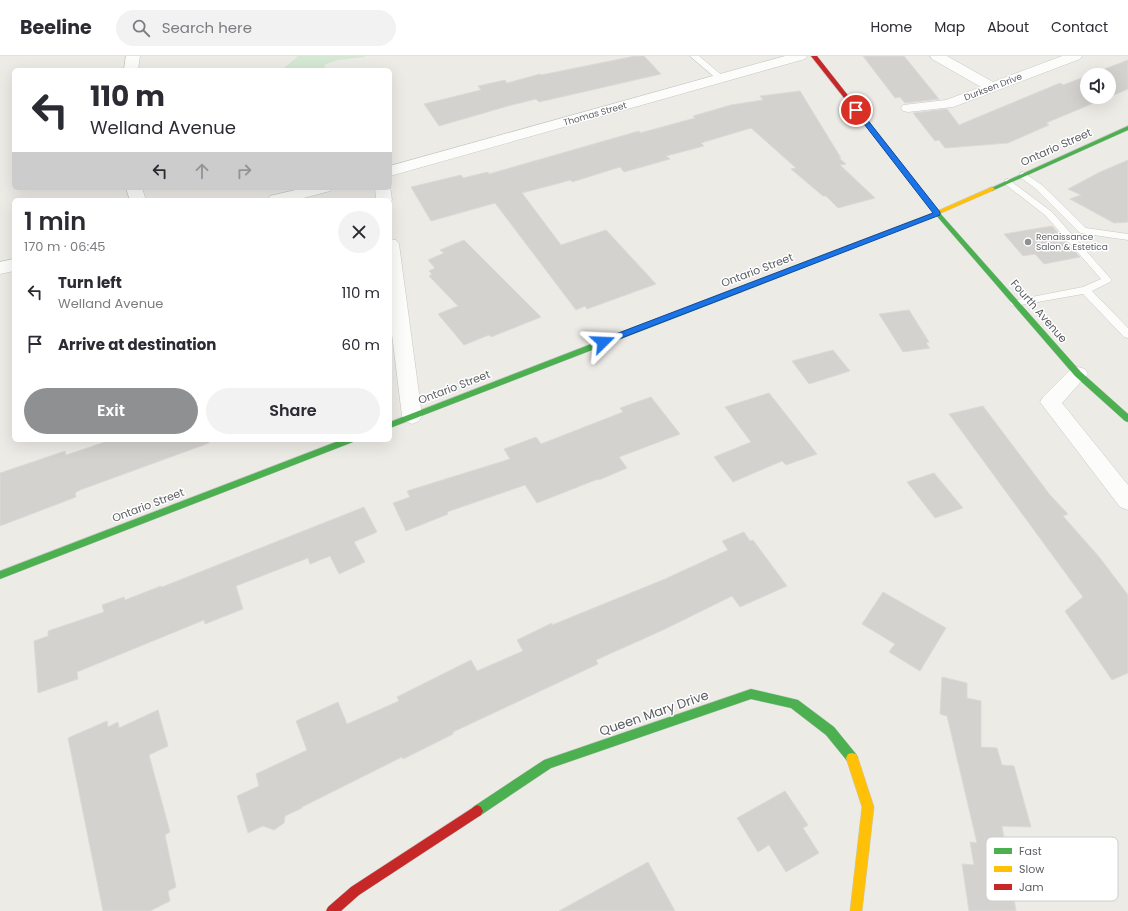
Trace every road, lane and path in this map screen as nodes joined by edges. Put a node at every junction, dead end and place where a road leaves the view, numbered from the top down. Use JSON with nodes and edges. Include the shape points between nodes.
{"nodes":[{"id":1,"x":133,"y":56,"type":"edge"},
{"id":2,"x":694,"y":56,"type":"edge"},
{"id":3,"x":800,"y":56,"type":"edge"},
{"id":4,"x":814,"y":56,"type":"edge"},
{"id":5,"x":937,"y":56,"type":"edge"},
{"id":6,"x":1075,"y":56,"type":"edge"},
{"id":7,"x":131,"y":68,"type":"edge"},
{"id":8,"x":722,"y":78,"type":"junction"},
{"id":9,"x":992,"y":88,"type":"junction"},
{"id":10,"x":908,"y":108,"type":"dead end"},
{"id":11,"x":1128,"y":128,"type":"edge"},
{"id":12,"x":392,"y":170,"type":"edge"},
{"id":13,"x":1023,"y":176,"type":"junction"},
{"id":14,"x":1008,"y":182,"type":"junction"},
{"id":15,"x":316,"y":190,"type":"edge"},
{"id":16,"x":284,"y":198,"type":"edge"},
{"id":17,"x":937,"y":214,"type":"junction"},
{"id":18,"x":1128,"y":237,"type":"edge"},
{"id":19,"x":392,"y":260,"type":"edge"},
{"id":20,"x":12,"y":265,"type":"edge"},
{"id":21,"x":0,"y":268,"type":"edge"},
{"id":22,"x":1085,"y":290,"type":"junction"},
{"id":23,"x":1015,"y":303,"type":"junction"},
{"id":24,"x":1128,"y":334,"type":"edge"},
{"id":25,"x":1078,"y":374,"type":"junction"},
{"id":26,"x":412,"y":416,"type":"junction"},
{"id":27,"x":1128,"y":419,"type":"edge"},
{"id":28,"x":392,"y":423,"type":"edge"},
{"id":29,"x":345,"y":442,"type":"edge"},
{"id":30,"x":1128,"y":500,"type":"edge"},
{"id":31,"x":0,"y":575,"type":"edge"},
{"id":32,"x":332,"y":911,"type":"edge"},
{"id":33,"x":856,"y":911,"type":"edge"}],
"edges":[{"from":1,"to":7,"type":"street"},
{"from":2,"to":8,"type":"lane"},
{"from":3,"to":8,"type":"street","name":"Thomas Street"},
{"from":4,"to":17,"type":"main road","name":"Fourth Avenue"},
{"from":5,"to":9,"type":"street"},
{"from":6,"to":9,"type":"street","name":"Durksen Drive"},
{"from":8,"to":12,"type":"street","name":"Thomas Street"},
{"from":9,"to":10,"type":"street","name":"Durksen Drive","via":[[948,104]]},
{"from":11,"to":13,"type":"main road","name":"Ontario Street"},
{"from":13,"to":14,"type":"main road","name":"Ontario Street"},
{"from":13,"to":18,"type":"lane","via":[[1083,231]]},
{"from":14,"to":17,"type":"main road","name":"Ontario Street"},
{"from":14,"to":22,"type":"lane","via":[[1049,214],[1107,280]]},
{"from":15,"to":16,"type":"street"},
{"from":17,"to":23,"type":"main road","name":"Fourth Avenue"},
{"from":17,"to":26,"type":"main road","name":"Ontario Street"},
{"from":19,"to":26,"type":"street"},
{"from":20,"to":21,"type":"street"},
{"from":22,"to":23,"type":"lane"},
{"from":22,"to":24,"type":"lane"},
{"from":23,"to":25,"type":"main road","name":"Fourth Avenue"},
{"from":25,"to":27,"type":"main road","name":"Fourth Avenue"},
{"from":25,"to":30,"type":"street","via":[[1050,402]]},
{"from":26,"to":28,"type":"main road","name":"Ontario Street"},
{"from":29,"to":31,"type":"main road","name":"Ontario Street"},
{"from":32,"to":33,"type":"main road","name":"Queen Mary Drive","via":[[355,891],[548,764],[751,694],[794,704],[830,731],[853,759],[868,807]]}]}
